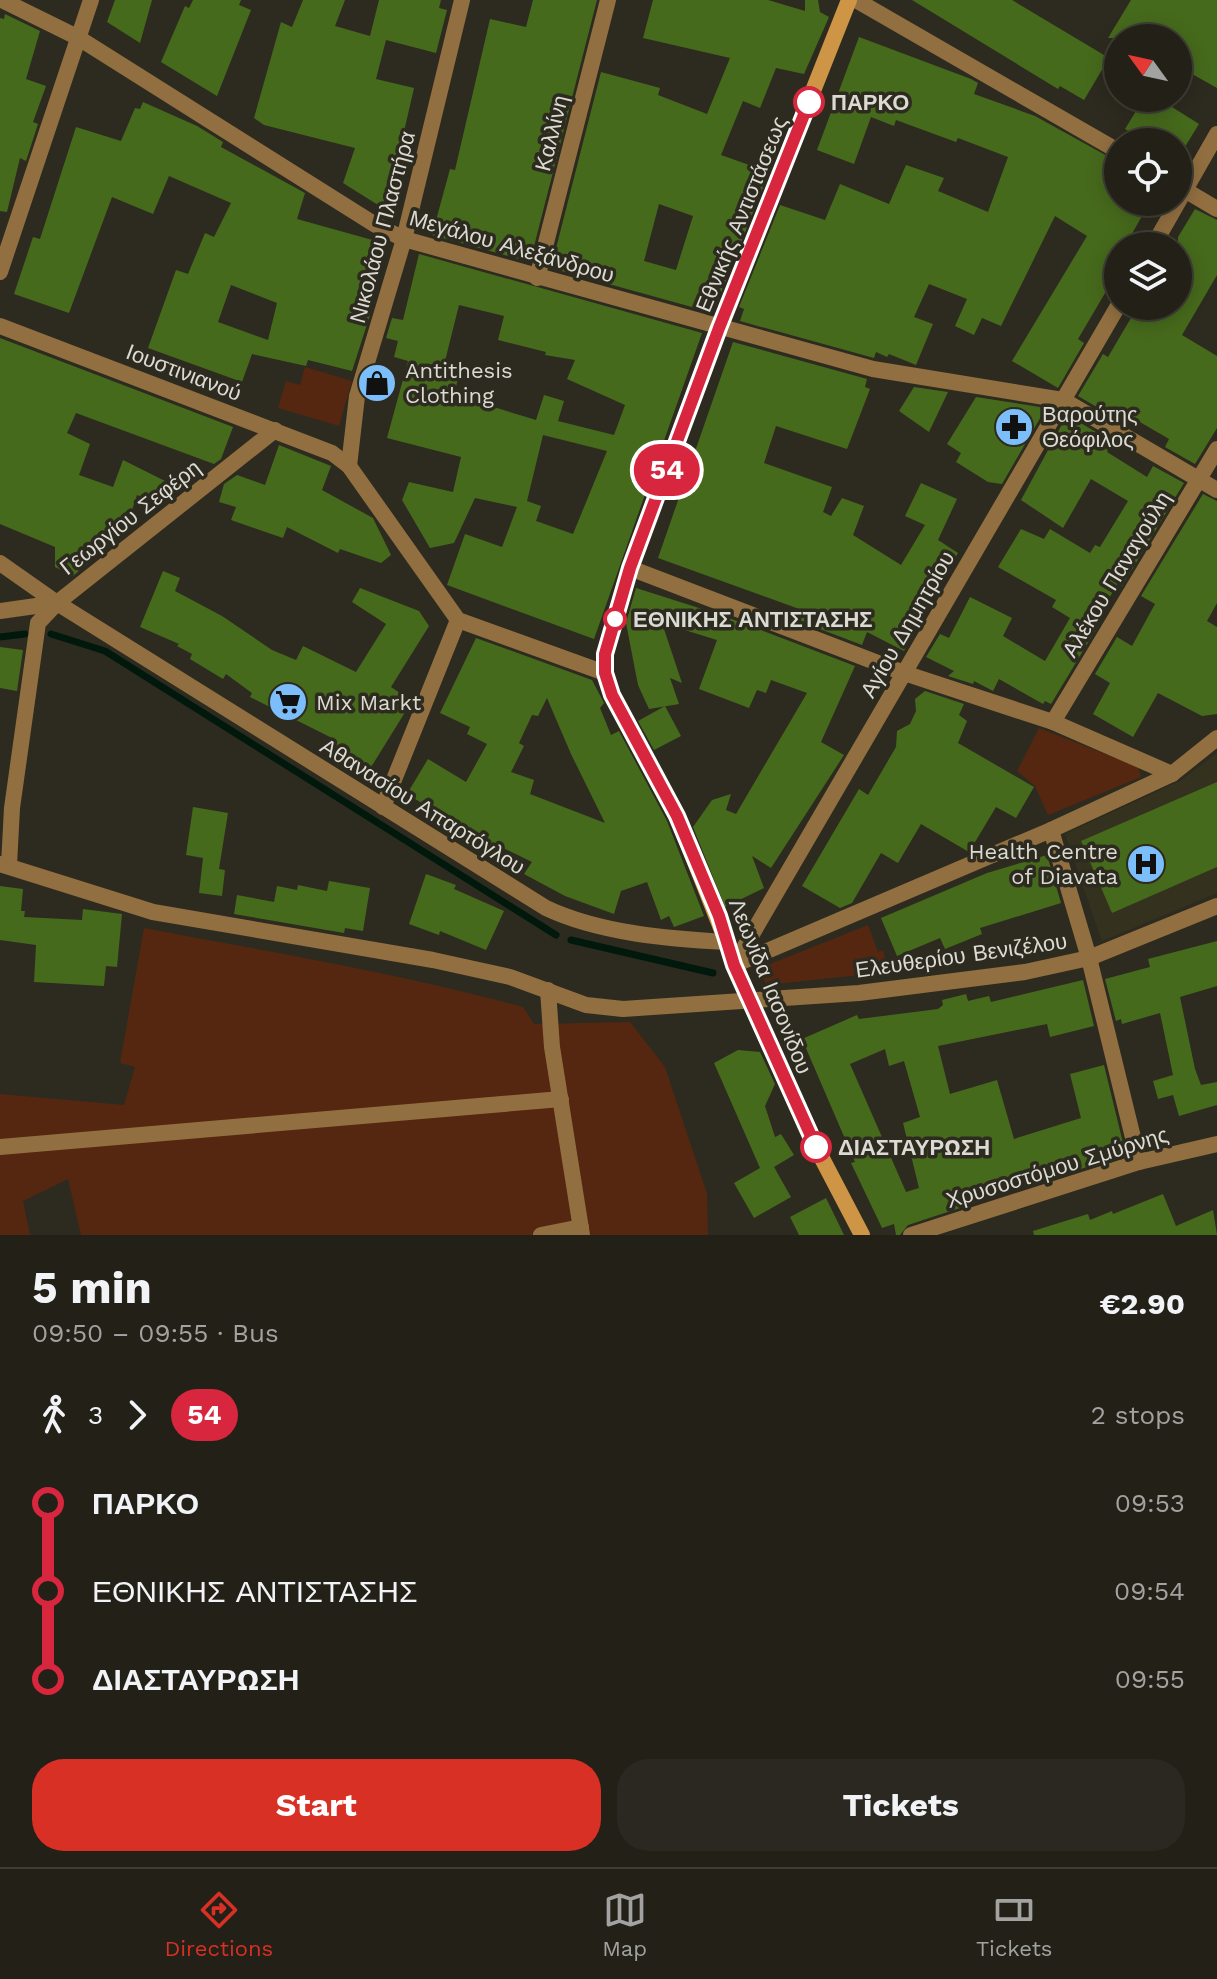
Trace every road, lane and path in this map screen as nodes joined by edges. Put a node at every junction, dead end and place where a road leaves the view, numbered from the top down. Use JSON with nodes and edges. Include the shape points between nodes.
{"nodes":[{"id":1,"x":2,"y":0,"type":"edge"},
{"id":2,"x":91,"y":0,"type":"edge"},
{"id":3,"x":462,"y":0,"type":"edge"},
{"id":4,"x":608,"y":0,"type":"edge"},
{"id":5,"x":849,"y":0,"type":"edge"},
{"id":6,"x":856,"y":0,"type":"edge"},
{"id":7,"x":77,"y":37,"type":"junction"},
{"id":8,"x":1217,"y":134,"type":"edge"},
{"id":9,"x":1104,"y":143,"type":"edge"},
{"id":10,"x":1192,"y":173,"type":"edge"},
{"id":11,"x":1192,"y":194,"type":"edge"},
{"id":12,"x":1217,"y":209,"type":"edge"},
{"id":13,"x":404,"y":239,"type":"junction"},
{"id":14,"x":0,"y":272,"type":"edge"},
{"id":15,"x":537,"y":278,"type":"junction"},
{"id":16,"x":1110,"y":320,"type":"edge"},
{"id":17,"x":0,"y":326,"type":"edge"},
{"id":18,"x":719,"y":328,"type":"junction"},
{"id":19,"x":1063,"y":400,"type":"junction"},
{"id":20,"x":275,"y":430,"type":"junction"},
{"id":21,"x":1217,"y":449,"type":"edge"},
{"id":22,"x":349,"y":466,"type":"junction"},
{"id":23,"x":1199,"y":479,"type":"junction"},
{"id":24,"x":1217,"y":490,"type":"edge"},
{"id":25,"x":0,"y":563,"type":"edge"},
{"id":26,"x":630,"y":568,"type":"junction"},
{"id":27,"x":57,"y":603,"type":"junction"},
{"id":28,"x":0,"y":611,"type":"edge"},
{"id":29,"x":458,"y":620,"type":"junction"},
{"id":30,"x":605,"y":673,"type":"junction"},
{"id":31,"x":904,"y":673,"type":"junction"},
{"id":32,"x":1053,"y":722,"type":"junction"},
{"id":33,"x":1217,"y":738,"type":"edge"},
{"id":34,"x":1172,"y":774,"type":"junction"},
{"id":35,"x":383,"y":807,"type":"junction"},
{"id":36,"x":1051,"y":830,"type":"junction"},
{"id":37,"x":4,"y":865,"type":"edge"},
{"id":38,"x":1217,"y":906,"type":"edge"},
{"id":39,"x":727,"y":942,"type":"junction"},
{"id":40,"x":1089,"y":958,"type":"junction"},
{"id":41,"x":734,"y":965,"type":"junction"},
{"id":42,"x":548,"y":990,"type":"junction"},
{"id":43,"x":750,"y":1002,"type":"junction"},
{"id":44,"x":561,"y":1099,"type":"junction"},
{"id":45,"x":1217,"y":1144,"type":"edge"},
{"id":46,"x":0,"y":1147,"type":"edge"},
{"id":47,"x":1139,"y":1162,"type":"junction"},
{"id":48,"x":582,"y":1231,"type":"edge"},
{"id":49,"x":541,"y":1235,"type":"edge"},
{"id":50,"x":862,"y":1235,"type":"edge"},
{"id":51,"x":911,"y":1235,"type":"edge"}],
"edges":[{"from":1,"to":7,"type":"street","name":"Μεγάλου Αλεξάνδρου"},
{"from":2,"to":7,"type":"street"},
{"from":3,"to":13,"type":"street","name":"Νικολάου Πλαστήρα"},
{"from":4,"to":15,"type":"street","name":"Καλλίνη"},
{"from":5,"to":18,"type":"main road","name":"Εθνικής Αντιστάσεως"},
{"from":6,"to":9,"type":"street"},
{"from":7,"to":13,"type":"street","name":"Μεγάλου Αλεξάνδρου"},
{"from":7,"to":14,"type":"street"},
{"from":8,"to":10,"type":"street"},
{"from":11,"to":12,"type":"street"},
{"from":13,"to":15,"type":"street","name":"Μεγάλου Αλεξάνδρου"},
{"from":13,"to":22,"type":"street","name":"Νικολάου Πλαστήρα","via":[[357,396]]},
{"from":15,"to":18,"type":"street","name":"Μεγάλου Αλεξάνδρου"},
{"from":16,"to":19,"type":"street","name":"Αγίου Δημητρίου"},
{"from":17,"to":20,"type":"street","name":"Ιουστινιανού"},
{"from":18,"to":19,"type":"street","name":"Μεγάλου Αλεξάνδρου","via":[[912,378]]},
{"from":18,"to":26,"type":"main road","name":"Εθνικής Αντιστάσεως"},
{"from":19,"to":23,"type":"street"},
{"from":19,"to":31,"type":"street","name":"Αγίου Δημητρίου"},
{"from":20,"to":22,"type":"street","name":"Ιουστινιανού","via":[[332,453]]},
{"from":20,"to":27,"type":"street","name":"Γεωργίου Σεφέρη"},
{"from":21,"to":23,"type":"street","name":"Αλέκου Παναγούλη"},
{"from":22,"to":29,"type":"street"},
{"from":23,"to":24,"type":"street"},
{"from":23,"to":32,"type":"street","name":"Αλέκου Παναγούλη"},
{"from":25,"to":27,"type":"street","name":"Αθανασίου Απαρτόγλου"},
{"from":26,"to":30,"type":"main road","name":"Εθνικής Αντιστάσεως","via":[[605,654]]},
{"from":26,"to":31,"type":"street"},
{"from":27,"to":28,"type":"street","name":"Γεωργίου Σεφέρη"},
{"from":27,"to":35,"type":"street","name":"Αθανασίου Απαρτόγλου"},
{"from":27,"to":37,"type":"street","via":[[38,623]]},
{"from":29,"to":30,"type":"street"},
{"from":29,"to":35,"type":"street"},
{"from":30,"to":39,"type":"main road","name":"Λεωνίδα Ιασονίδου","via":[[677,816]]},
{"from":31,"to":32,"type":"street"},
{"from":31,"to":41,"type":"street","name":"Αγίου Δημητρίου"},
{"from":32,"to":34,"type":"street"},
{"from":33,"to":34,"type":"street"},
{"from":34,"to":36,"type":"street"},
{"from":35,"to":39,"type":"street","name":"Αθανασίου Απαρτόγλου","via":[[559,914],[666,937]]},
{"from":36,"to":40,"type":"street"},
{"from":36,"to":41,"type":"street"},
{"from":37,"to":42,"type":"street","name":"Ελευθερίου Βενιζέλου","via":[[153,912],[433,960]]},
{"from":38,"to":40,"type":"street","name":"Ελευθερίου Βενιζέλου"},
{"from":39,"to":41,"type":"main road","name":"Λεωνίδα Ιασονίδου"},
{"from":40,"to":43,"type":"street","name":"Ελευθερίου Βενιζέλου","via":[[937,984]]},
{"from":40,"to":47,"type":"street"},
{"from":41,"to":43,"type":"main road","name":"Λεωνίδα Ιασονίδου"},
{"from":42,"to":43,"type":"street","name":"Ελευθερίου Βενιζέλου","via":[[586,1005],[623,1009]]},
{"from":42,"to":44,"type":"street"},
{"from":43,"to":50,"type":"main road","name":"Λεωνίδα Ιασονίδου"},
{"from":44,"to":46,"type":"street"},
{"from":44,"to":48,"type":"street"},
{"from":45,"to":47,"type":"street","name":"Χρυσοστόμου Σμύρνης"},
{"from":47,"to":51,"type":"street","name":"Χρυσοστόμου Σμύρνης"},
{"from":48,"to":49,"type":"street"}]}
